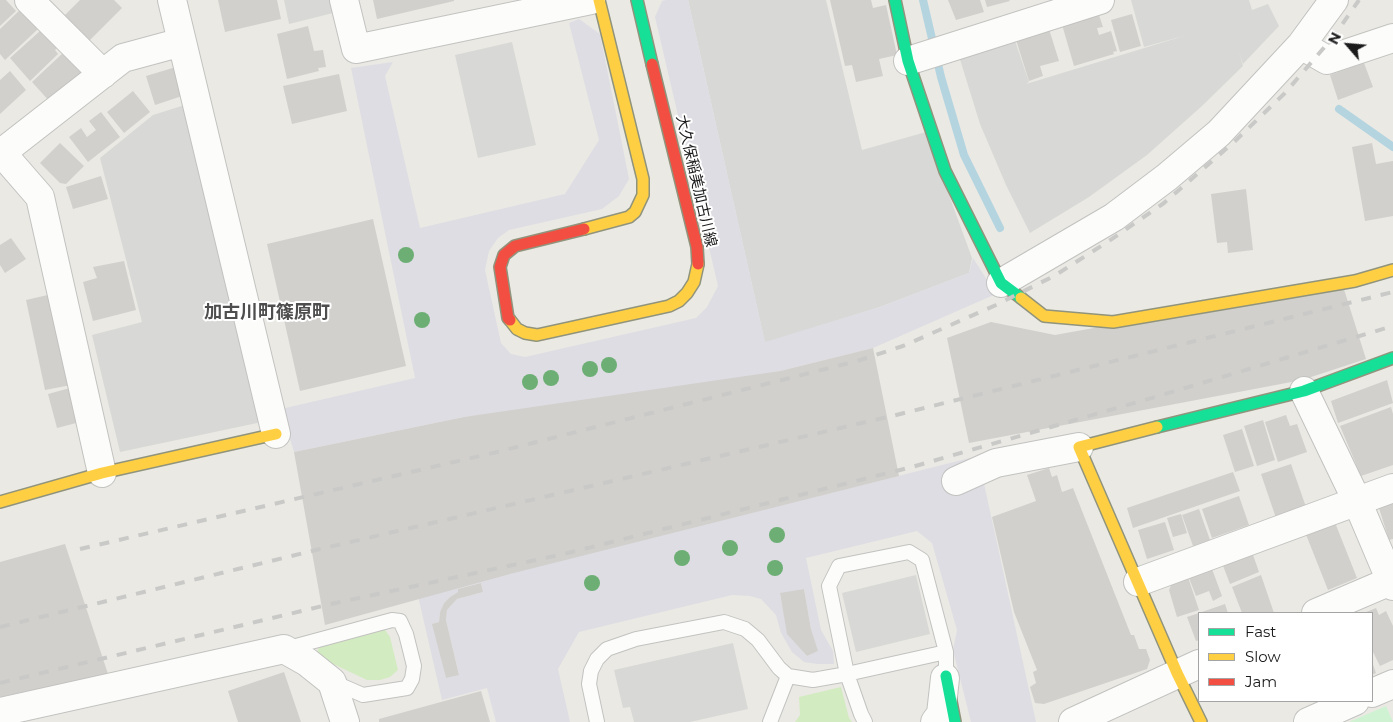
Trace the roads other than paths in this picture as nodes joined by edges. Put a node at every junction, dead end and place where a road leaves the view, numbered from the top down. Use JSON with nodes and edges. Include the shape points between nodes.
{"nodes":[{"id":1,"x":29,"y":0,"type":"edge"},
{"id":2,"x":172,"y":0,"type":"edge"},
{"id":3,"x":344,"y":0,"type":"edge"},
{"id":4,"x":591,"y":0,"type":"edge"},
{"id":5,"x":599,"y":0,"type":"edge"},
{"id":6,"x":637,"y":0,"type":"edge"},
{"id":7,"x":895,"y":0,"type":"edge"},
{"id":8,"x":1100,"y":0,"type":"edge"},
{"id":9,"x":1334,"y":0,"type":"edge"},
{"id":10,"x":1309,"y":23,"type":"edge"},
{"id":11,"x":1393,"y":38,"type":"edge"},
{"id":12,"x":182,"y":42,"type":"junction"},
{"id":13,"x":908,"y":61,"type":"junction"},
{"id":14,"x":103,"y":74,"type":"junction"},
{"id":15,"x":1,"y":152,"type":"edge"},
{"id":16,"x":1393,"y":270,"type":"edge"},
{"id":17,"x":1001,"y":283,"type":"junction"},
{"id":18,"x":1393,"y":358,"type":"edge"},
{"id":19,"x":1304,"y":391,"type":"junction"},
{"id":20,"x":276,"y":434,"type":"joint"},
{"id":21,"x":1079,"y":447,"type":"junction"},
{"id":22,"x":102,"y":472,"type":"junction"},
{"id":23,"x":956,"y":481,"type":"dead end"},
{"id":24,"x":1393,"y":488,"type":"edge"},
{"id":25,"x":1356,"y":501,"type":"junction"},
{"id":26,"x":0,"y":502,"type":"edge"},
{"id":27,"x":1138,"y":582,"type":"junction"},
{"id":28,"x":1392,"y":582,"type":"edge"},
{"id":29,"x":1318,"y":612,"type":"edge"},
{"id":30,"x":284,"y":649,"type":"junction"},
{"id":31,"x":946,"y":664,"type":"junction"},
{"id":32,"x":1188,"y":668,"type":"edge"},
{"id":33,"x":847,"y":674,"type":"junction"},
{"id":34,"x":788,"y":676,"type":"junction"},
{"id":35,"x":332,"y":682,"type":"junction"},
{"id":36,"x":1393,"y":684,"type":"edge"},
{"id":37,"x":1373,"y":693,"type":"edge"},
{"id":38,"x":1353,"y":702,"type":"edge"},
{"id":39,"x":0,"y":712,"type":"edge"},
{"id":40,"x":344,"y":722,"type":"edge"},
{"id":41,"x":597,"y":722,"type":"edge"},
{"id":42,"x":770,"y":722,"type":"edge"},
{"id":43,"x":865,"y":722,"type":"edge"},
{"id":44,"x":936,"y":722,"type":"edge"},
{"id":45,"x":955,"y":722,"type":"edge"},
{"id":46,"x":1073,"y":722,"type":"edge"},
{"id":47,"x":1201,"y":722,"type":"edge"},
{"id":48,"x":1308,"y":722,"type":"edge"}],
"edges":[{"from":1,"to":14,"type":"street"},
{"from":2,"to":12,"type":"street"},
{"from":3,"to":4,"type":"street","via":[[356,49]]},
{"from":5,"to":6,"type":"street","name":"大久保稲美加古川線","via":[[643,179],[643,194],[635,212],[629,216],[515,246],[504,256],[500,267],[508,318],[525,333],[537,335],[669,306],[688,294],[696,277],[697,246]]},
{"from":7,"to":13,"type":"street"},
{"from":8,"to":13,"type":"street"},
{"from":9,"to":10,"type":"street"},
{"from":10,"to":11,"type":"street","via":[[1327,60]]},
{"from":10,"to":17,"type":"street","via":[[1219,133],[1167,177],[1114,217]]},
{"from":12,"to":14,"type":"street","via":[[123,58]]},
{"from":12,"to":20,"type":"street"},
{"from":13,"to":17,"type":"street","via":[[945,171]]},
{"from":14,"to":15,"type":"street"},
{"from":15,"to":22,"type":"street","via":[[40,197]]},
{"from":16,"to":17,"type":"street","via":[[1342,283],[1113,322],[1044,316]]},
{"from":18,"to":19,"type":"street"},
{"from":19,"to":21,"type":"street"},
{"from":19,"to":25,"type":"street"},
{"from":20,"to":22,"type":"street"},
{"from":21,"to":23,"type":"street","via":[[996,463]]},
{"from":21,"to":27,"type":"street"},
{"from":22,"to":26,"type":"street"},
{"from":24,"to":25,"type":"street"},
{"from":25,"to":27,"type":"street"},
{"from":25,"to":28,"type":"street"},
{"from":27,"to":32,"type":"street"},
{"from":28,"to":29,"type":"street"},
{"from":30,"to":35,"type":"street"},
{"from":30,"to":35,"type":"lane","via":[[392,620],[400,621],[414,666],[407,688],[363,695]]},
{"from":30,"to":39,"type":"street"},
{"from":31,"to":33,"type":"lane"},
{"from":31,"to":33,"type":"lane","via":[[922,560],[909,552],[839,566],[829,586]]},
{"from":31,"to":44,"type":"street","via":[[941,714]]},
{"from":31,"to":45,"type":"street"},
{"from":32,"to":46,"type":"street"},
{"from":32,"to":47,"type":"street"},
{"from":33,"to":34,"type":"lane","via":[[813,680]]},
{"from":33,"to":43,"type":"lane"},
{"from":34,"to":41,"type":"lane","via":[[745,628],[724,622],[636,639],[607,649],[591,671],[589,684]]},
{"from":34,"to":42,"type":"lane"},
{"from":35,"to":40,"type":"street"},
{"from":36,"to":37,"type":"street"},
{"from":38,"to":48,"type":"street"}]}
